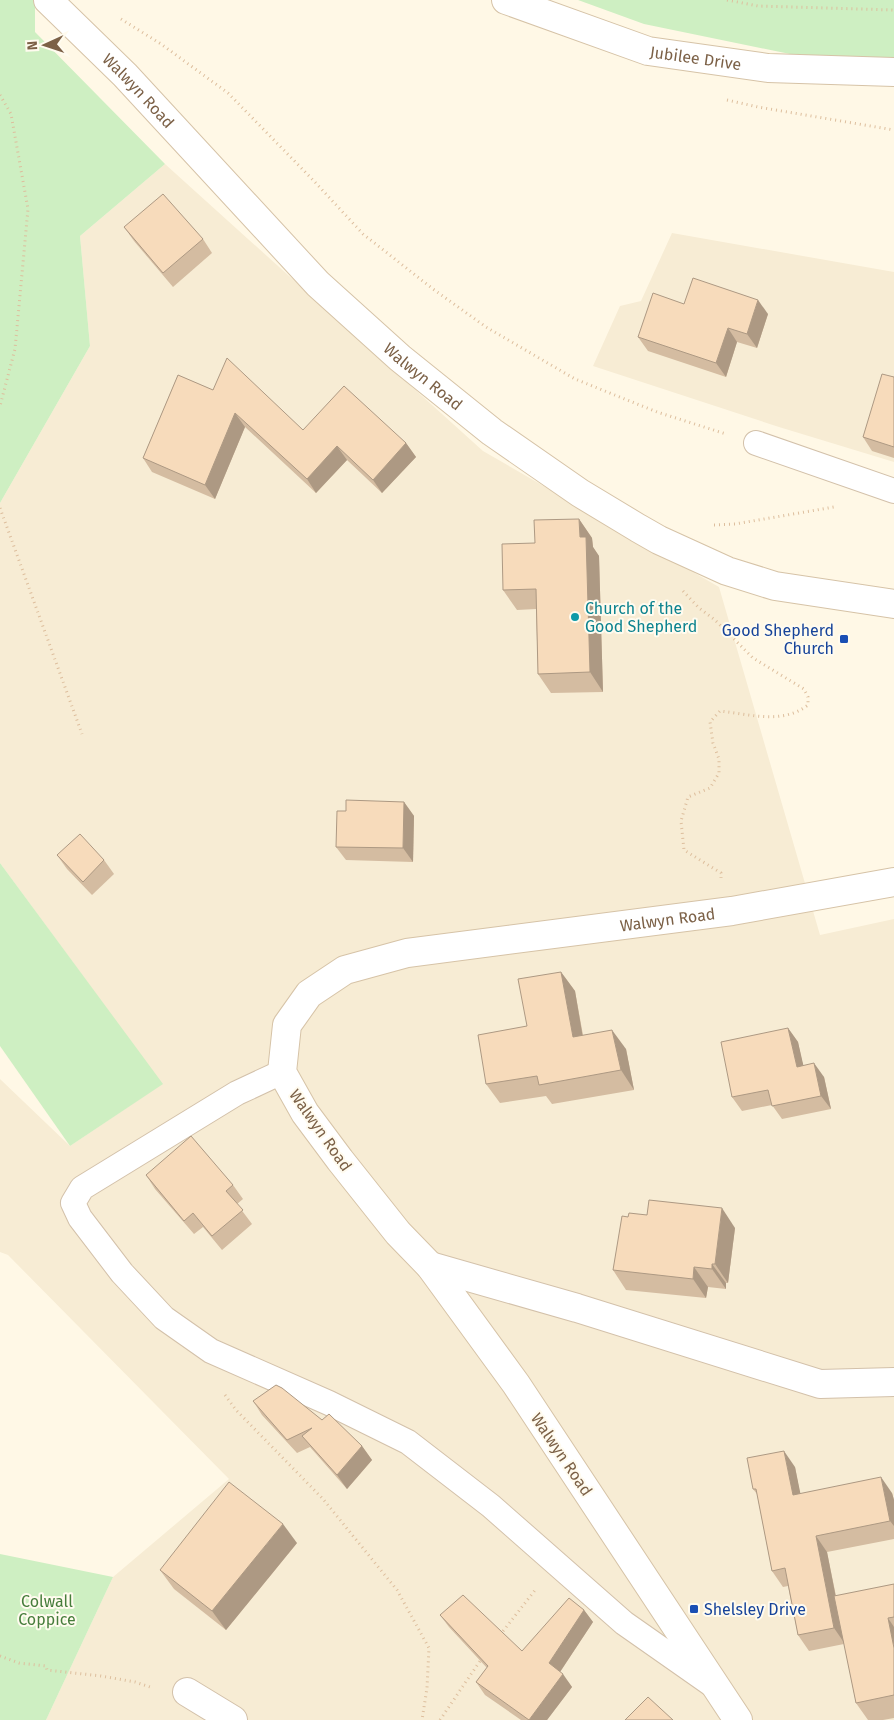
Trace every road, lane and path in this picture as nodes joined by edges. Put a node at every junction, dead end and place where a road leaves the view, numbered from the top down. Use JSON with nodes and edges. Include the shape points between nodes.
{"nodes":[{"id":1,"x":48,"y":0,"type":"edge"},
{"id":2,"x":506,"y":0,"type":"edge"},
{"id":3,"x":727,"y":0,"type":"edge"},
{"id":4,"x":894,"y":10,"type":"edge"},
{"id":5,"x":115,"y":15,"type":"dead end"},
{"id":6,"x":894,"y":72,"type":"edge"},
{"id":7,"x":0,"y":95,"type":"edge"},
{"id":8,"x":0,"y":406,"type":"edge"},
{"id":9,"x":756,"y":443,"type":"joint"},
{"id":10,"x":894,"y":491,"type":"edge"},
{"id":11,"x":839,"y":506,"type":"dead end"},
{"id":12,"x":0,"y":508,"type":"edge"},
{"id":13,"x":706,"y":525,"type":"dead end"},
{"id":14,"x":679,"y":549,"type":"junction"},
{"id":15,"x":894,"y":604,"type":"edge"},
{"id":16,"x":82,"y":734,"type":"dead end"},
{"id":17,"x":894,"y":882,"type":"edge"},
{"id":18,"x":711,"y":914,"type":"junction"},
{"id":19,"x":282,"y":1072,"type":"junction"},
{"id":20,"x":430,"y":1266,"type":"junction"},
{"id":21,"x":894,"y":1382,"type":"edge"},
{"id":22,"x":220,"y":1388,"type":"dead end"},
{"id":23,"x":556,"y":1563,"type":"junction"},
{"id":24,"x":496,"y":1639,"type":"edge"},
{"id":25,"x":484,"y":1655,"type":"edge"},
{"id":26,"x":0,"y":1656,"type":"edge"},
{"id":27,"x":717,"y":1688,"type":"junction"},
{"id":28,"x":187,"y":1692,"type":"joint"},
{"id":29,"x":233,"y":1720,"type":"edge"},
{"id":30,"x":422,"y":1720,"type":"edge"},
{"id":31,"x":440,"y":1720,"type":"edge"},
{"id":32,"x":738,"y":1720,"type":"edge"}],
"edges":[{"from":1,"to":14,"type":"main road","name":"Walwyn Road","via":[[125,76],[318,284],[400,358],[492,432],[572,488]]},
{"from":2,"to":6,"type":"main road","name":"Jubilee Drive","via":[[648,51],[768,68]]},
{"from":3,"to":4,"type":"path","via":[[758,6]]},
{"from":5,"to":9,"type":"path","via":[[228,93],[363,234],[486,327],[575,379],[657,412]]},
{"from":7,"to":8,"type":"path","via":[[11,114],[28,209],[15,349]]},
{"from":9,"to":10,"type":"lane"},
{"from":11,"to":13,"type":"path","via":[[735,524]]},
{"from":12,"to":16,"type":"path"},
{"from":14,"to":15,"type":"main road","name":"Walwyn Road","via":[[727,571],[775,586]]},
{"from":14,"to":18,"type":"path","via":[[678,575],[684,593],[753,658],[796,683],[808,697],[808,705],[790,715],[771,718],[720,711],[710,722],[719,773],[710,788],[688,797],[681,821],[684,850],[721,873],[722,891],[710,905]]},
{"from":17,"to":18,"type":"main road","name":"Walwyn Road"},
{"from":18,"to":19,"type":"main road","name":"Walwyn Road","via":[[406,953],[344,970],[309,994],[287,1025]]},
{"from":19,"to":20,"type":"main road","name":"Walwyn Road","via":[[305,1113],[340,1160],[398,1233]]},
{"from":19,"to":23,"type":"lane","via":[[237,1094],[82,1188],[73,1203],[80,1218],[122,1273],[164,1318],[211,1351],[408,1442],[491,1506]]},
{"from":20,"to":21,"type":"main road","via":[[820,1384]]},
{"from":20,"to":27,"type":"main road","name":"Walwyn Road","via":[[516,1384]]},
{"from":22,"to":30,"type":"path","via":[[236,1410],[323,1499],[397,1590],[429,1648],[428,1688]]},
{"from":23,"to":24,"type":"path"},
{"from":23,"to":27,"type":"lane","via":[[624,1623]]},
{"from":25,"to":31,"type":"path"},
{"from":26,"to":28,"type":"path","via":[[19,1663],[46,1666],[47,1670],[135,1682],[163,1693]]},
{"from":27,"to":32,"type":"main road","name":"Walwyn Road"},
{"from":28,"to":29,"type":"main road"}]}
